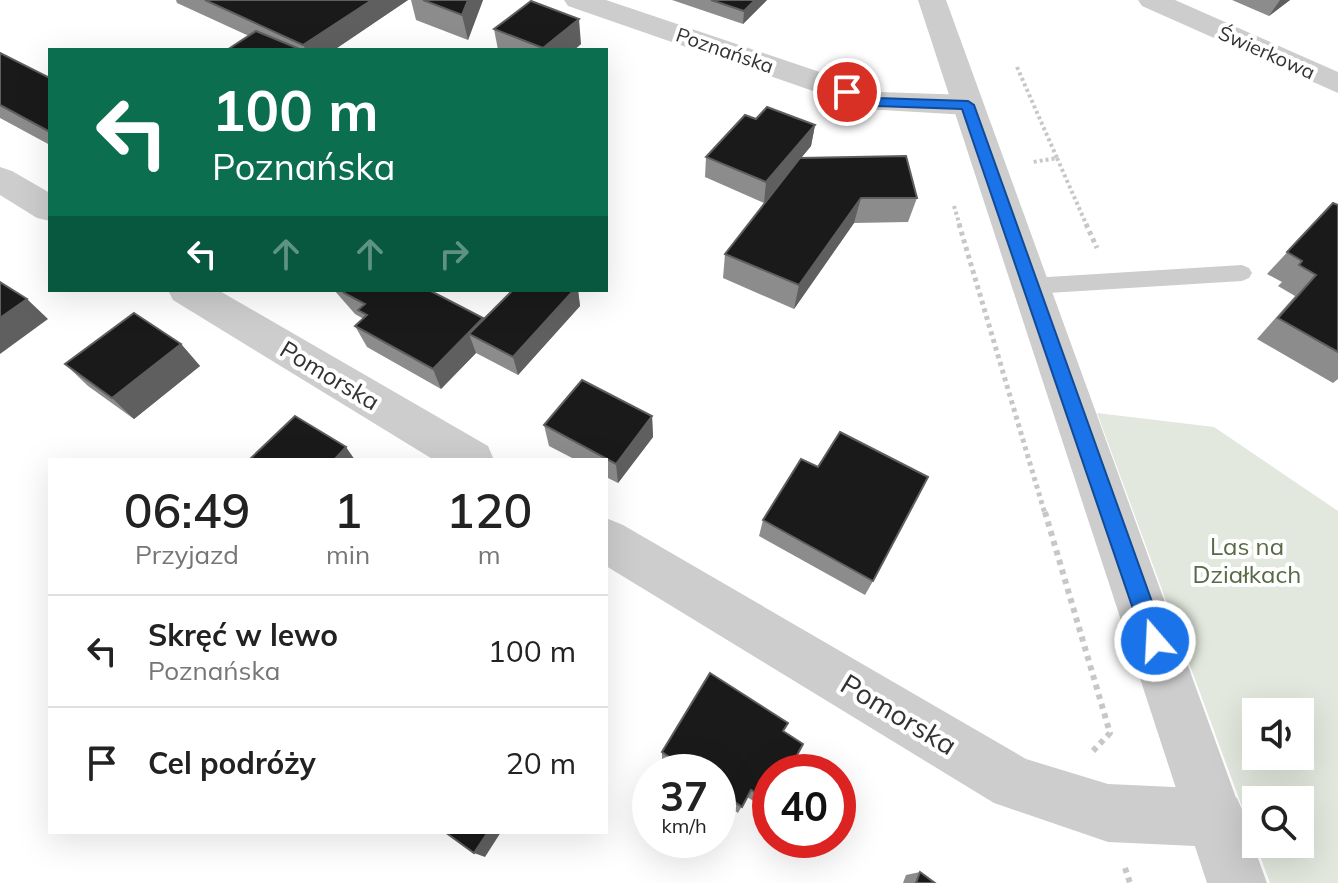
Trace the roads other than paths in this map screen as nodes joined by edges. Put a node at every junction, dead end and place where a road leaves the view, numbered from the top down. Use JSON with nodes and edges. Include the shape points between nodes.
{"nodes":[{"id":1,"x":578,"y":0,"type":"edge"},
{"id":2,"x":932,"y":0,"type":"edge"},
{"id":3,"x":1152,"y":0,"type":"edge"},
{"id":4,"x":1338,"y":84,"type":"edge"},
{"id":5,"x":968,"y":105,"type":"junction"},
{"id":6,"x":0,"y":179,"type":"edge"},
{"id":7,"x":48,"y":208,"type":"edge"},
{"id":8,"x":1242,"y":273,"type":"dead end"},
{"id":9,"x":1032,"y":286,"type":"junction"},
{"id":10,"x":190,"y":292,"type":"edge"},
{"id":11,"x":469,"y":458,"type":"edge"},
{"id":12,"x":608,"y":541,"type":"edge"},
{"id":13,"x":1217,"y":818,"type":"junction"},
{"id":14,"x":1237,"y":883,"type":"edge"}],
"edges":[{"from":1,"to":5,"type":"street","name":"Poznańska","via":[[876,102]]},
{"from":2,"to":5,"type":"street"},
{"from":3,"to":4,"type":"street","name":"Świerkowa"},
{"from":5,"to":9,"type":"street"},
{"from":6,"to":7,"type":"street"},
{"from":8,"to":9,"type":"lane"},
{"from":9,"to":13,"type":"street"},
{"from":10,"to":11,"type":"street","name":"Pomorska"},
{"from":12,"to":13,"type":"street","name":"Pomorska","via":[[1014,783],[1108,813]]},
{"from":13,"to":14,"type":"street"}]}
